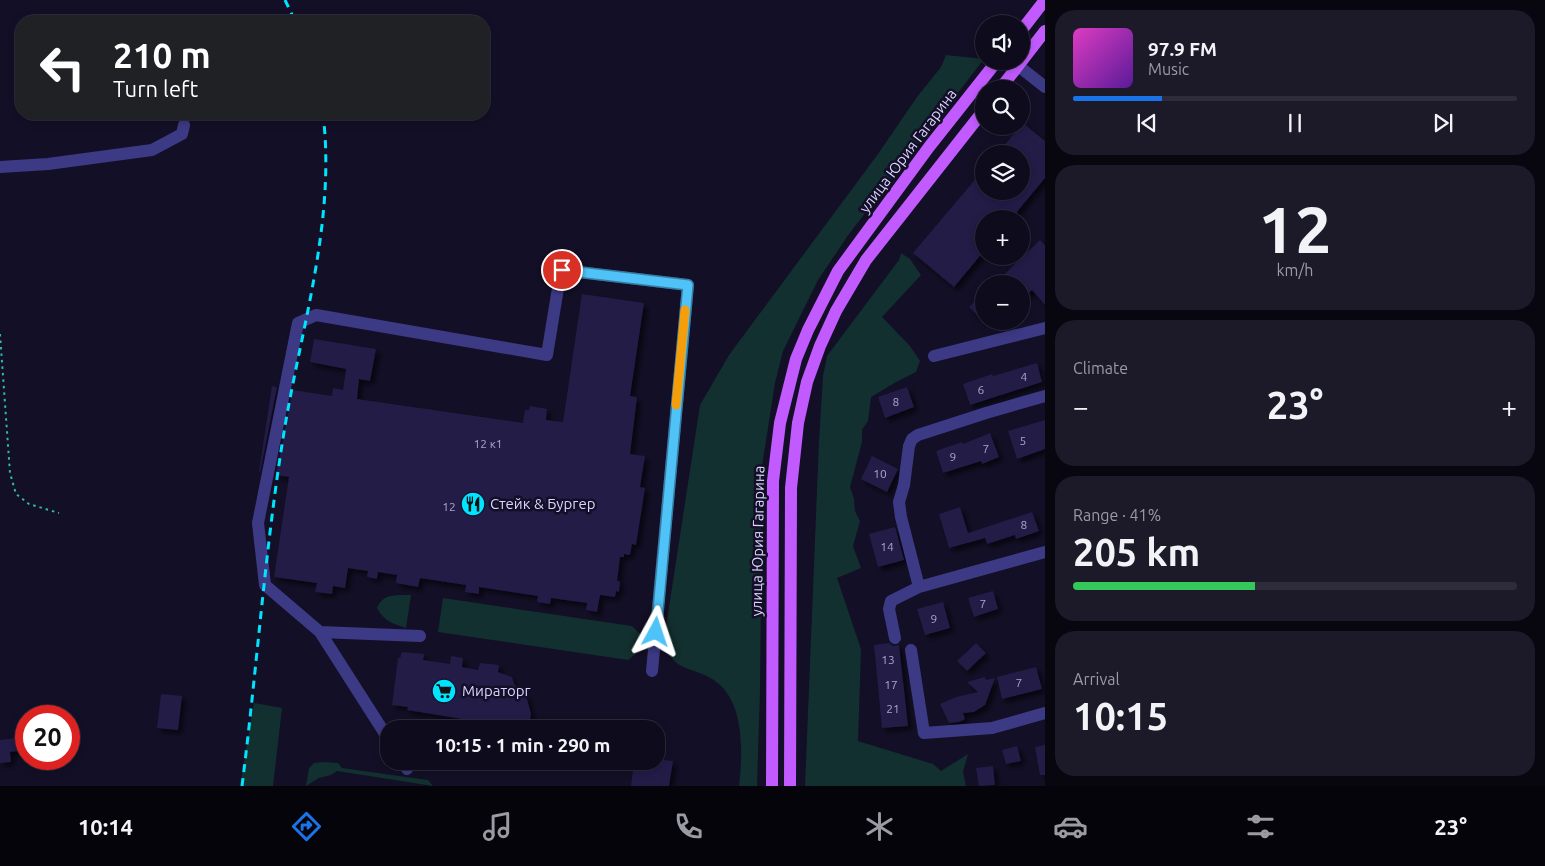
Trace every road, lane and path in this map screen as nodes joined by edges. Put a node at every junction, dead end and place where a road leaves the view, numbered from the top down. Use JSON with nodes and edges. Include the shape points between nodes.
{"nodes":[{"id":1,"x":1045,"y":0,"type":"edge"},
{"id":2,"x":1030,"y":19,"type":"edge"},
{"id":3,"x":1045,"y":31,"type":"edge"},
{"id":4,"x":1030,"y":48,"type":"edge"},
{"id":5,"x":990,"y":70,"type":"edge"},
{"id":6,"x":1025,"y":70,"type":"edge"},
{"id":7,"x":1045,"y":86,"type":"edge"},
{"id":8,"x":975,"y":121,"type":"edge"},
{"id":9,"x":184,"y":125,"type":"dead end"},
{"id":10,"x":0,"y":167,"type":"edge"},
{"id":11,"x":1045,"y":328,"type":"edge"},
{"id":12,"x":0,"y":334,"type":"edge"},
{"id":13,"x":934,"y":356,"type":"dead end"},
{"id":14,"x":1045,"y":396,"type":"edge"},
{"id":15,"x":59,"y":513,"type":"dead end"},
{"id":16,"x":1045,"y":552,"type":"edge"},
{"id":17,"x":919,"y":587,"type":"junction"},
{"id":18,"x":320,"y":632,"type":"junction"},
{"id":19,"x":420,"y":636,"type":"dead end"},
{"id":20,"x":895,"y":638,"type":"dead end"},
{"id":21,"x":911,"y":650,"type":"dead end"},
{"id":22,"x":652,"y":671,"type":"dead end"},
{"id":23,"x":1045,"y":713,"type":"edge"},
{"id":24,"x":380,"y":726,"type":"edge"},
{"id":25,"x":772,"y":786,"type":"edge"},
{"id":26,"x":790,"y":786,"type":"edge"}],
"edges":[{"from":1,"to":2,"type":"main road"},
{"from":3,"to":4,"type":"main road"},
{"from":5,"to":25,"type":"main road","name":"улица Юрия Гагарина","via":[[838,271],[808,330],[791,375],[780,423],[773,481]]},
{"from":6,"to":7,"type":"street"},
{"from":8,"to":26,"type":"main road","via":[[866,260],[836,311],[807,382],[798,423],[791,488]]},
{"from":9,"to":10,"type":"street","via":[[182,134],[152,150]]},
{"from":11,"to":13,"type":"street"},
{"from":12,"to":15,"type":"path","via":[[10,473],[16,494],[28,504]]},
{"from":14,"to":17,"type":"street","via":[[912,439],[899,502]]},
{"from":16,"to":17,"type":"street"},
{"from":17,"to":20,"type":"street","via":[[891,601],[889,608]]},
{"from":18,"to":19,"type":"street"},
{"from":18,"to":22,"type":"street","via":[[265,585],[258,523],[298,323],[316,315],[546,355],[562,270],[581,272],[688,285]]},
{"from":18,"to":24,"type":"street"},
{"from":21,"to":23,"type":"street","via":[[924,733],[992,728]]}]}
